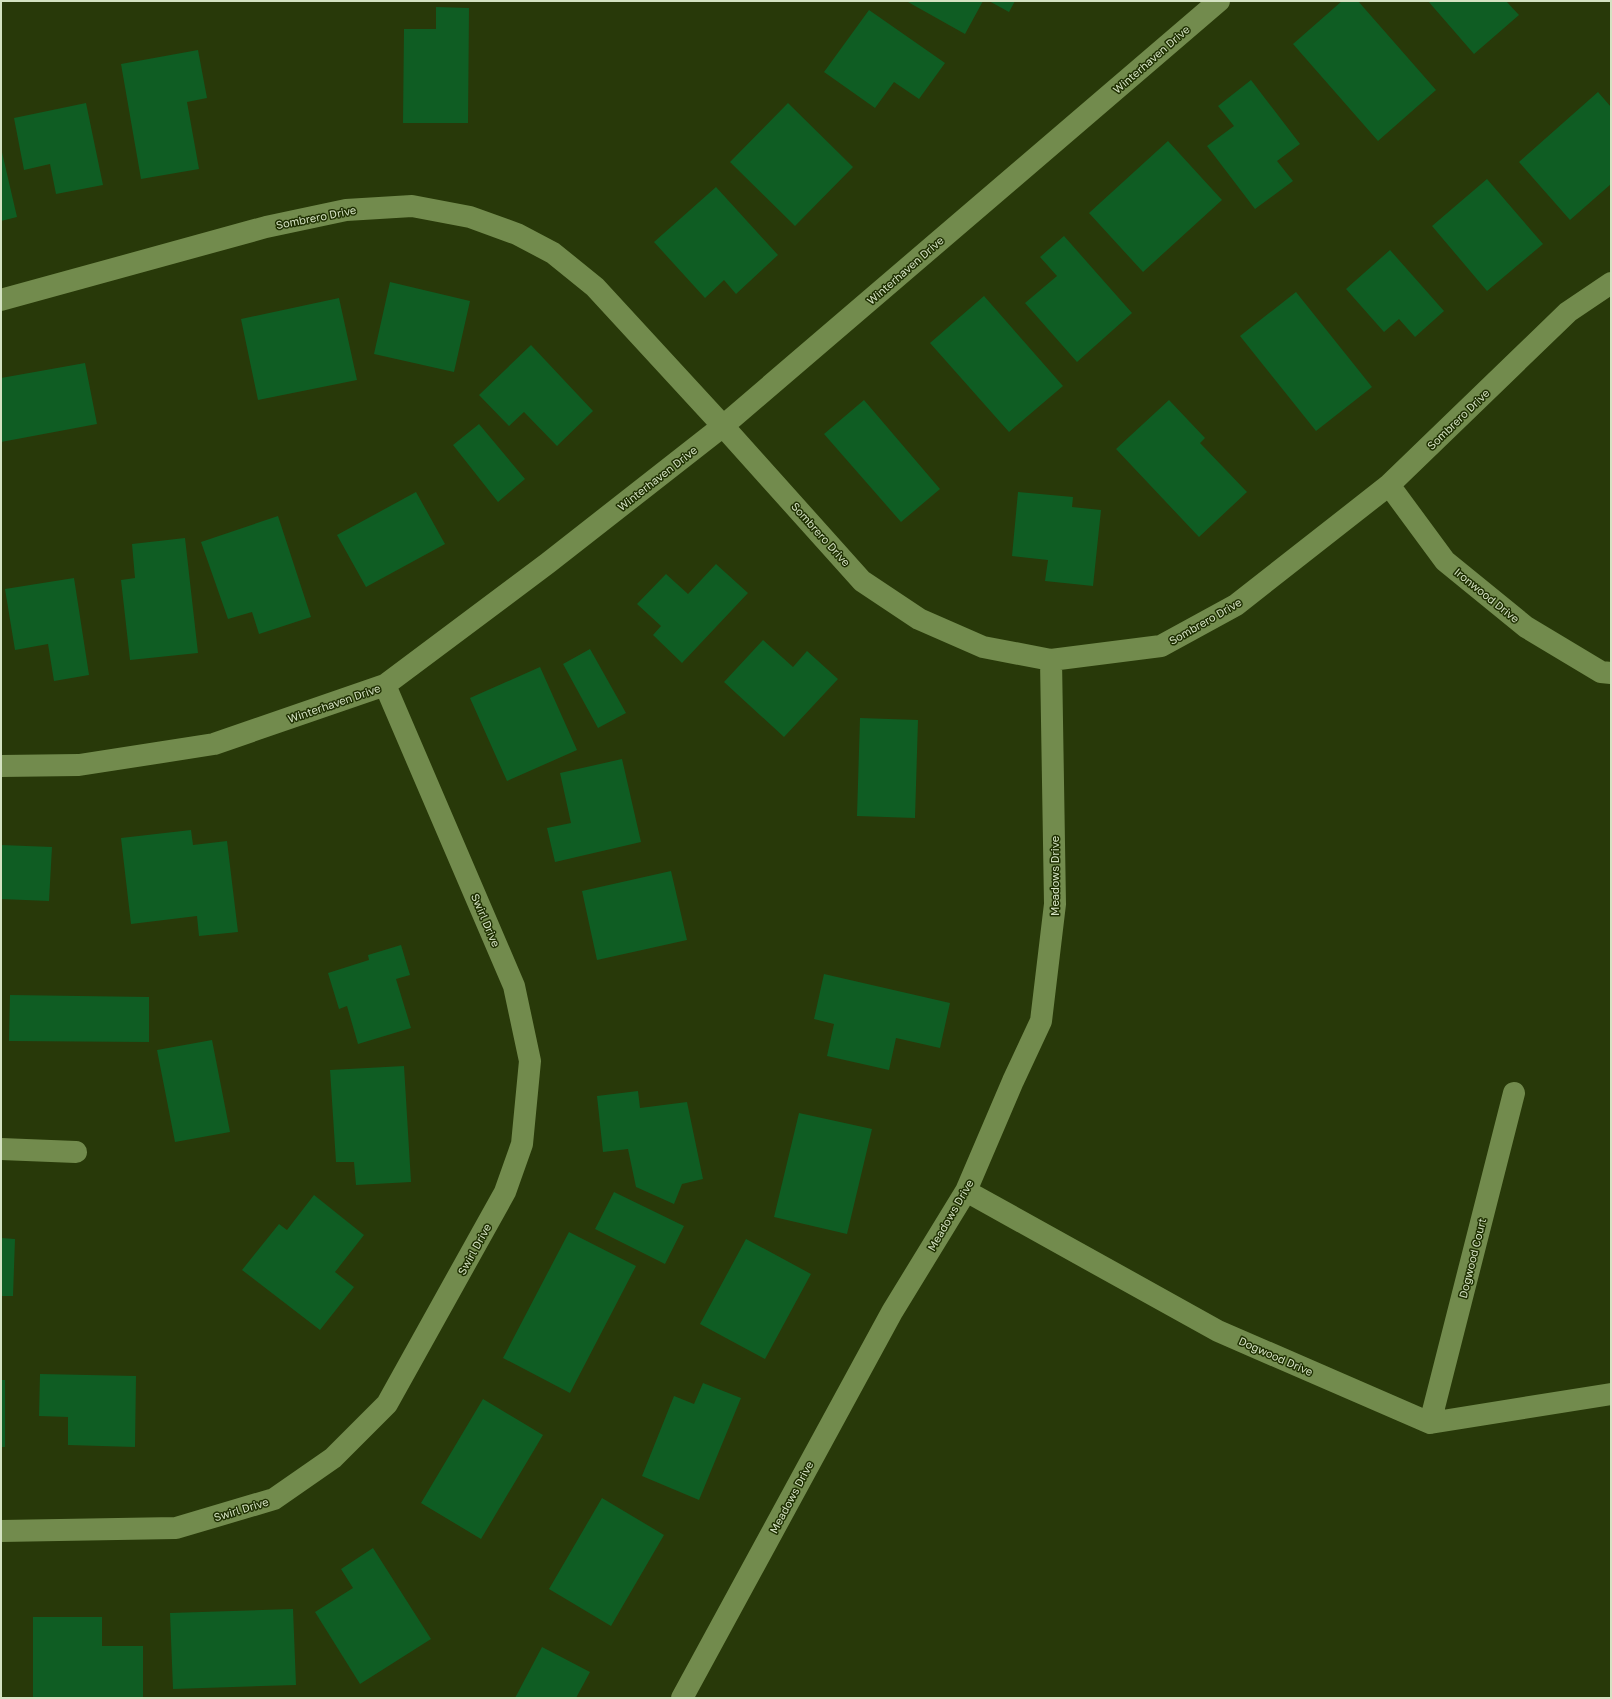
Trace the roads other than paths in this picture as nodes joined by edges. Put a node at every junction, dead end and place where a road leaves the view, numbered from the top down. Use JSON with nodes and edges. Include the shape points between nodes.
{"nodes":[{"id":1,"x":1219,"y":1,"type":"edge"},
{"id":2,"x":1611,"y":283,"type":"edge"},
{"id":3,"x":1,"y":300,"type":"edge"},
{"id":4,"x":723,"y":426,"type":"junction"},
{"id":5,"x":1389,"y":485,"type":"junction"},
{"id":6,"x":1051,"y":660,"type":"junction"},
{"id":7,"x":1611,"y":673,"type":"edge"},
{"id":8,"x":385,"y":685,"type":"junction"},
{"id":9,"x":1,"y":766,"type":"edge"},
{"id":10,"x":1514,"y":1093,"type":"dead end"},
{"id":11,"x":1,"y":1149,"type":"edge"},
{"id":12,"x":76,"y":1152,"type":"dead end"},
{"id":13,"x":966,"y":1191,"type":"junction"},
{"id":14,"x":1611,"y":1394,"type":"edge"},
{"id":15,"x":1430,"y":1423,"type":"junction"},
{"id":16,"x":1,"y":1531,"type":"edge"},
{"id":17,"x":682,"y":1698,"type":"edge"}],
"edges":[{"from":1,"to":4,"type":"street","name":"Winterhaven Drive"},
{"from":2,"to":5,"type":"street","name":"Sombrero Drive","via":[[1568,312]]},
{"from":3,"to":4,"type":"street","name":"Sombrero Drive","via":[[266,227],[346,210],[412,206],[470,217],[517,234],[554,253],[595,287]]},
{"from":4,"to":6,"type":"street","name":"Sombrero Drive","via":[[862,581],[919,619],[983,647]]},
{"from":4,"to":8,"type":"street","name":"Winterhaven Drive","via":[[548,563]]},
{"from":5,"to":6,"type":"street","name":"Sombrero Drive","via":[[1236,605],[1162,646]]},
{"from":5,"to":7,"type":"street","name":"Ironwood Drive","via":[[1446,561],[1526,627],[1601,672]]},
{"from":6,"to":13,"type":"street","name":"Meadows Drive","via":[[1056,904],[1041,1021]]},
{"from":8,"to":9,"type":"street","name":"Winterhaven Drive","via":[[214,744],[79,765]]},
{"from":8,"to":16,"type":"street","name":"Swirl Drive","via":[[514,986],[530,1060],[522,1144],[505,1192],[387,1404],[333,1458],[274,1499],[176,1528]]},
{"from":10,"to":15,"type":"street","name":"Dogwood Court"},
{"from":11,"to":12,"type":"street"},
{"from":13,"to":15,"type":"street","name":"Dogwood Drive","via":[[1218,1331]]},
{"from":13,"to":17,"type":"street","name":"Meadows Drive","via":[[889,1319]]},
{"from":14,"to":15,"type":"street"}]}
